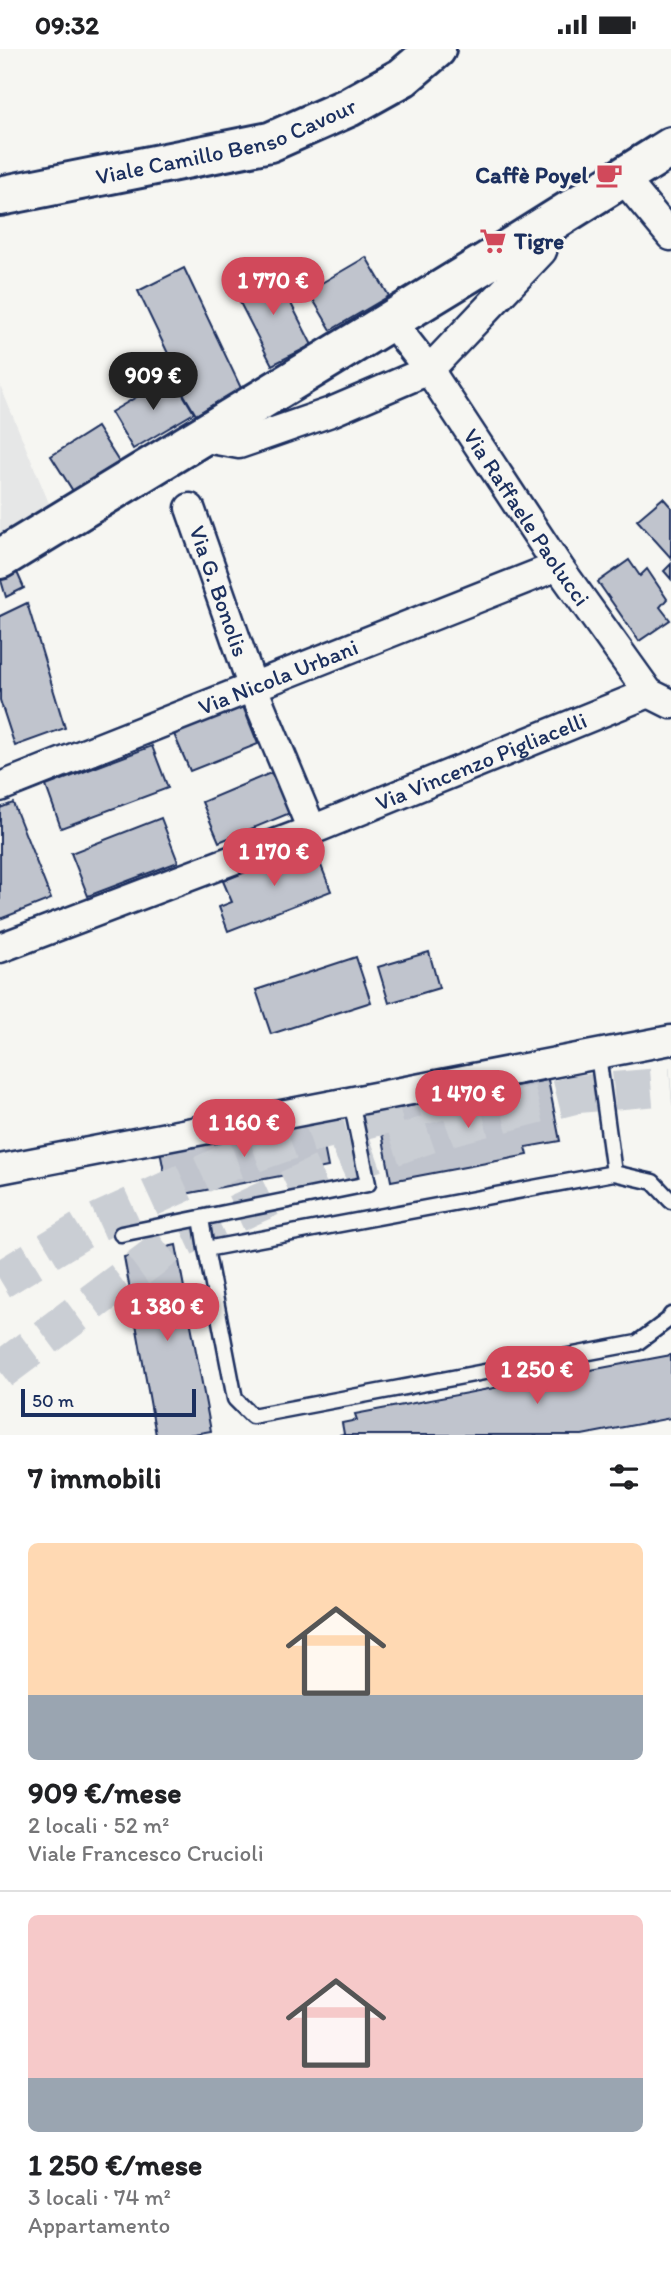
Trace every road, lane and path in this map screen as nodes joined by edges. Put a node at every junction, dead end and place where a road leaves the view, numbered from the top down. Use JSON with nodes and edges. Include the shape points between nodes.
{"nodes":[{"id":1,"x":436,"y":49,"type":"edge"},
{"id":2,"x":671,"y":147,"type":"edge"},
{"id":3,"x":623,"y":178,"type":"junction"},
{"id":4,"x":0,"y":196,"type":"edge"},
{"id":5,"x":551,"y":223,"type":"junction"},
{"id":6,"x":671,"y":236,"type":"edge"},
{"id":7,"x":390,"y":320,"type":"junction"},
{"id":8,"x":429,"y":370,"type":"junction"},
{"id":9,"x":200,"y":437,"type":"junction"},
{"id":10,"x":190,"y":508,"type":"dead end"},
{"id":11,"x":0,"y":559,"type":"edge"},
{"id":12,"x":558,"y":566,"type":"junction"},
{"id":13,"x":253,"y":688,"type":"junction"},
{"id":14,"x":660,"y":698,"type":"edge"},
{"id":15,"x":0,"y":786,"type":"edge"},
{"id":16,"x":312,"y":830,"type":"junction"},
{"id":17,"x":0,"y":948,"type":"edge"},
{"id":18,"x":671,"y":1040,"type":"edge"},
{"id":19,"x":597,"y":1055,"type":"junction"},
{"id":20,"x":351,"y":1101,"type":"junction"},
{"id":21,"x":0,"y":1169,"type":"edge"},
{"id":22,"x":614,"y":1173,"type":"junction"},
{"id":23,"x":671,"y":1201,"type":"edge"},
{"id":24,"x":201,"y":1218,"type":"junction"},
{"id":25,"x":121,"y":1234,"type":"dead end"},
{"id":26,"x":206,"y":1249,"type":"junction"},
{"id":27,"x":671,"y":1315,"type":"edge"}],
"edges":[{"from":1,"to":4,"type":"main road","name":"Viale Camillo Benso Cavour","via":[[403,76],[349,107],[270,142]]},
{"from":2,"to":3,"type":"main road"},
{"from":3,"to":5,"type":"main road"},
{"from":3,"to":6,"type":"street"},
{"from":5,"to":7,"type":"main road"},
{"from":5,"to":8,"type":"street","via":[[542,251]]},
{"from":7,"to":8,"type":"street","name":"Via Raffaele Paolucci"},
{"from":7,"to":9,"type":"main road"},
{"from":8,"to":9,"type":"street","via":[[331,412],[239,444]]},
{"from":8,"to":12,"type":"street","name":"Via Raffaele Paolucci"},
{"from":9,"to":11,"type":"main road"},
{"from":10,"to":13,"type":"street","name":"Via G. Bonolis"},
{"from":12,"to":13,"type":"street","name":"Via Nicola Urbani"},
{"from":12,"to":14,"type":"street","name":"Via Raffaele Paolucci"},
{"from":13,"to":15,"type":"street","name":"Via Nicola Urbani"},
{"from":13,"to":16,"type":"street","name":"Via G. Bonolis"},
{"from":14,"to":16,"type":"street","name":"Via Vincenzo Pigliacelli"},
{"from":16,"to":17,"type":"street","name":"Via Vincenzo Pigliacelli"},
{"from":18,"to":19,"type":"street"},
{"from":19,"to":20,"type":"street"},
{"from":19,"to":22,"type":"lane"},
{"from":20,"to":21,"type":"street"},
{"from":20,"to":24,"type":"lane","via":[[368,1184]]},
{"from":22,"to":23,"type":"lane","via":[[653,1182]]},
{"from":22,"to":26,"type":"lane"},
{"from":24,"to":25,"type":"lane"},
{"from":24,"to":26,"type":"lane"},
{"from":26,"to":27,"type":"lane","via":[[235,1399],[252,1416],[637,1343]]}]}
